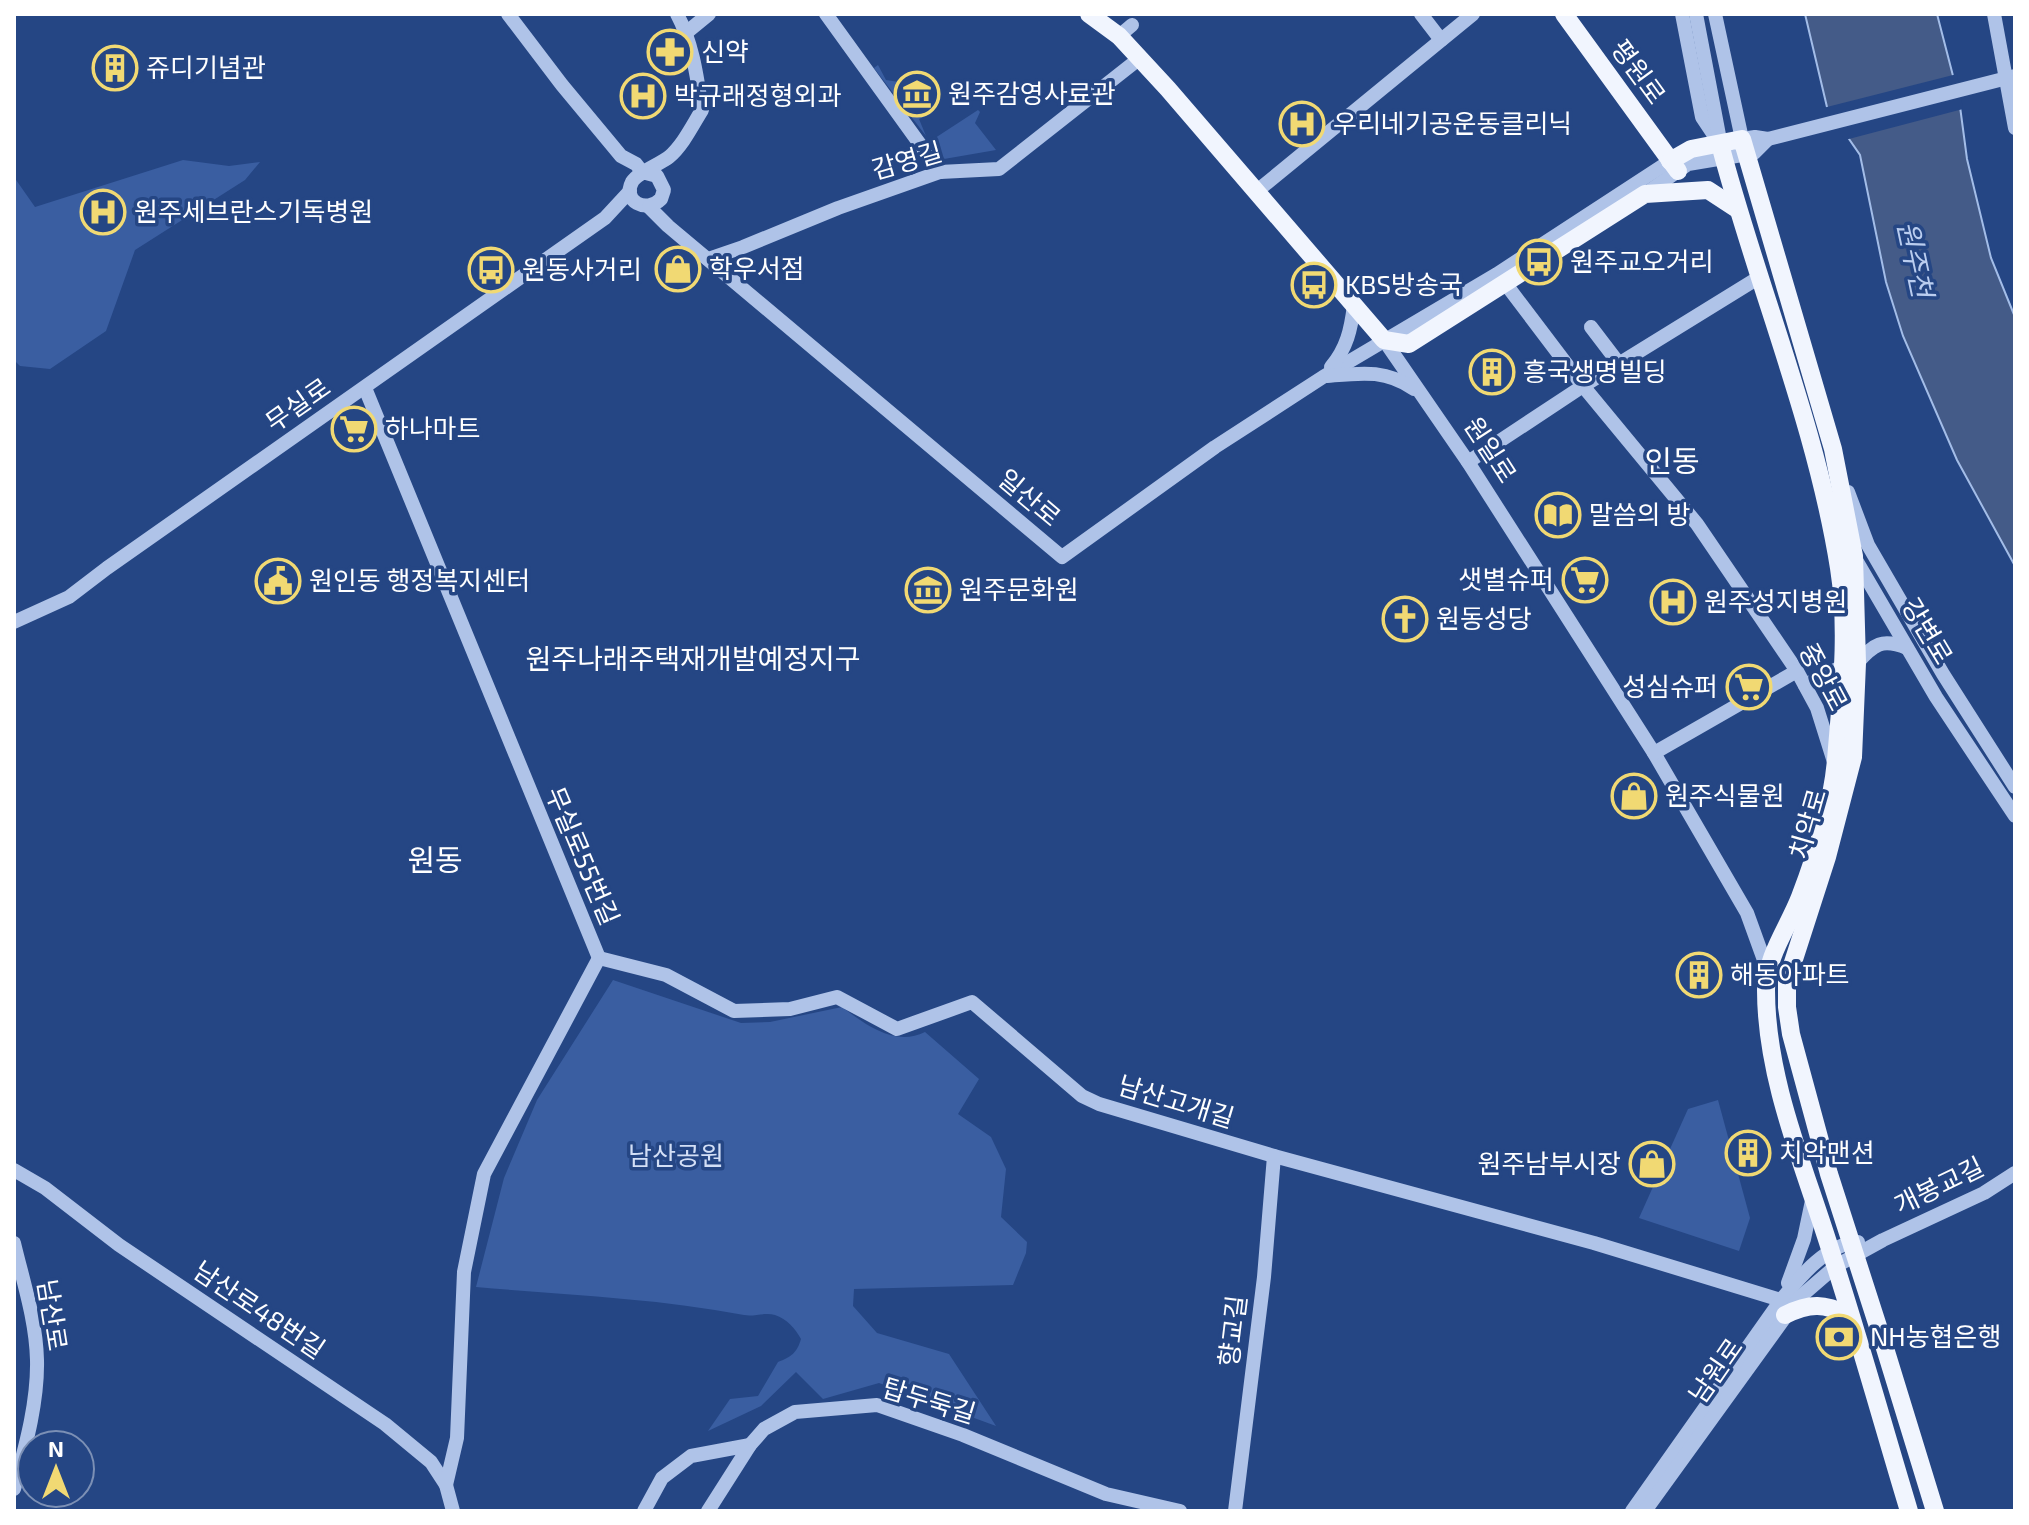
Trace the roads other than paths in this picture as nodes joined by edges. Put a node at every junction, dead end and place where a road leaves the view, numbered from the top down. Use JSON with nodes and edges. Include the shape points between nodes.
{"nodes":[{"id":1,"x":508,"y":14,"type":"edge"},
{"id":2,"x":677,"y":14,"type":"edge"},
{"id":3,"x":709,"y":14,"type":"edge"},
{"id":4,"x":826,"y":14,"type":"edge"},
{"id":5,"x":1089,"y":14,"type":"edge"},
{"id":6,"x":1421,"y":14,"type":"edge"},
{"id":7,"x":1473,"y":14,"type":"edge"},
{"id":8,"x":1564,"y":14,"type":"edge"},
{"id":9,"x":1682,"y":14,"type":"edge"},
{"id":10,"x":1696,"y":14,"type":"edge"},
{"id":11,"x":1715,"y":14,"type":"edge"},
{"id":12,"x":1994,"y":14,"type":"edge"},
{"id":13,"x":687,"y":32,"type":"junction"},
{"id":14,"x":1441,"y":40,"type":"junction"},
{"id":15,"x":1140,"y":58,"type":"junction"},
{"id":16,"x":2005,"y":78,"type":"edge"},
{"id":17,"x":2015,"y":128,"type":"edge"},
{"id":18,"x":1744,"y":147,"type":"junction"},
{"id":19,"x":1722,"y":151,"type":"junction"},
{"id":20,"x":670,"y":156,"type":"junction"},
{"id":21,"x":1674,"y":166,"type":"junction"},
{"id":22,"x":940,"y":172,"type":"junction"},
{"id":23,"x":638,"y":180,"type":"junction"},
{"id":24,"x":1257,"y":191,"type":"junction"},
{"id":25,"x":1645,"y":194,"type":"junction"},
{"id":26,"x":655,"y":199,"type":"junction"},
{"id":27,"x":1737,"y":209,"type":"junction"},
{"id":28,"x":605,"y":218,"type":"junction"},
{"id":29,"x":708,"y":259,"type":"junction"},
{"id":30,"x":1501,"y":278,"type":"junction"},
{"id":31,"x":1758,"y":278,"type":"junction"},
{"id":32,"x":1354,"y":305,"type":"junction"},
{"id":33,"x":1591,"y":327,"type":"dead end"},
{"id":34,"x":1384,"y":340,"type":"junction"},
{"id":35,"x":1620,"y":365,"type":"junction"},
{"id":36,"x":1323,"y":377,"type":"junction"},
{"id":37,"x":1583,"y":386,"type":"junction"},
{"id":38,"x":365,"y":388,"type":"junction"},
{"id":39,"x":1422,"y":395,"type":"junction"},
{"id":40,"x":1825,"y":454,"type":"junction"},
{"id":41,"x":1468,"y":462,"type":"junction"},
{"id":42,"x":1854,"y":556,"type":"junction"},
{"id":43,"x":14,"y":622,"type":"edge"},
{"id":44,"x":1907,"y":648,"type":"junction"},
{"id":45,"x":1850,"y":665,"type":"junction"},
{"id":46,"x":1797,"y":671,"type":"junction"},
{"id":47,"x":1805,"y":685,"type":"junction"},
{"id":48,"x":1654,"y":753,"type":"junction"},
{"id":49,"x":1835,"y":766,"type":"junction"},
{"id":50,"x":2015,"y":787,"type":"edge"},
{"id":51,"x":2015,"y":816,"type":"edge"},
{"id":52,"x":599,"y":958,"type":"junction"},
{"id":53,"x":1768,"y":971,"type":"junction"},
{"id":54,"x":1274,"y":1156,"type":"junction"},
{"id":55,"x":14,"y":1170,"type":"edge"},
{"id":56,"x":2015,"y":1173,"type":"edge"},
{"id":57,"x":1813,"y":1196,"type":"junction"},
{"id":58,"x":14,"y":1243,"type":"edge"},
{"id":59,"x":1852,"y":1250,"type":"junction"},
{"id":60,"x":1834,"y":1259,"type":"junction"},
{"id":61,"x":1783,"y":1308,"type":"junction"},
{"id":62,"x":1850,"y":1315,"type":"junction"},
{"id":63,"x":750,"y":1445,"type":"junction"},
{"id":64,"x":446,"y":1485,"type":"junction"},
{"id":65,"x":14,"y":1489,"type":"edge"},
{"id":66,"x":453,"y":1511,"type":"edge"},
{"id":67,"x":644,"y":1511,"type":"edge"},
{"id":68,"x":708,"y":1511,"type":"edge"},
{"id":69,"x":1180,"y":1511,"type":"edge"},
{"id":70,"x":1235,"y":1511,"type":"edge"},
{"id":71,"x":1632,"y":1511,"type":"edge"},
{"id":72,"x":1645,"y":1511,"type":"edge"},
{"id":73,"x":1909,"y":1511,"type":"edge"},
{"id":74,"x":1935,"y":1511,"type":"edge"}],
"edges":[{"from":1,"to":23,"type":"street","via":[[621,156],[636,164]]},
{"from":2,"to":13,"type":"street"},
{"from":3,"to":13,"type":"street"},
{"from":4,"to":22,"type":"street"},
{"from":5,"to":15,"type":"main road","name":"원일로","via":[[1126,30]]},
{"from":6,"to":14,"type":"street"},
{"from":7,"to":14,"type":"street"},
{"from":8,"to":21,"type":"main road","name":"평원로"},
{"from":9,"to":19,"type":"street","via":[[1702,117]]},
{"from":10,"to":19,"type":"street"},
{"from":11,"to":18,"type":"street"},
{"from":12,"to":16,"type":"street"},
{"from":13,"to":20,"type":"street","via":[[702,110]]},
{"from":14,"to":24,"type":"street"},
{"from":15,"to":22,"type":"street","name":"감영길","via":[[999,169]]},
{"from":15,"to":24,"type":"main road","name":"원일로"},
{"from":16,"to":17,"type":"street"},
{"from":16,"to":18,"type":"street","via":[[1768,139],[1754,153]]},
{"from":18,"to":19,"type":"main road"},
{"from":18,"to":40,"type":"main road","name":"치악로"},
{"from":19,"to":21,"type":"main road","via":[[1691,149]]},
{"from":19,"to":27,"type":"main road","name":"치악로"},
{"from":20,"to":23,"type":"street"},
{"from":20,"to":26,"type":"street"},
{"from":21,"to":25,"type":"street"},
{"from":21,"to":30,"type":"street"},
{"from":22,"to":29,"type":"street","name":"감영길"},
{"from":23,"to":26,"type":"street","via":[[636,203]]},
{"from":23,"to":26,"type":"street","via":[[657,176]]},
{"from":23,"to":28,"type":"street"},
{"from":24,"to":32,"type":"main road","name":"원일로"},
{"from":25,"to":27,"type":"main road","via":[[1708,190]]},
{"from":25,"to":30,"type":"main road"},
{"from":26,"to":28,"type":"street"},
{"from":26,"to":29,"type":"street","name":"일산로","via":[[668,226]]},
{"from":27,"to":31,"type":"main road","name":"치악로"},
{"from":28,"to":38,"type":"street","name":"무실로"},
{"from":29,"to":36,"type":"street","name":"일산로","via":[[1062,557]]},
{"from":30,"to":34,"type":"main road","via":[[1409,344]]},
{"from":30,"to":37,"type":"street","name":"중앙로"},
{"from":31,"to":35,"type":"street"},
{"from":31,"to":40,"type":"main road","name":"치악로"},
{"from":32,"to":34,"type":"main road","name":"원일로"},
{"from":32,"to":36,"type":"street","via":[[1342,353]]},
{"from":33,"to":35,"type":"street"},
{"from":34,"to":36,"type":"street","name":"일산로"},
{"from":34,"to":39,"type":"street","name":"원일로"},
{"from":35,"to":37,"type":"street"},
{"from":36,"to":39,"type":"street","via":[[1375,374],[1397,378]]},
{"from":37,"to":41,"type":"street"},
{"from":37,"to":46,"type":"street","name":"중앙로","via":[[1697,524]]},
{"from":38,"to":43,"type":"street","name":"무실로","via":[[69,597]]},
{"from":38,"to":52,"type":"street","name":"무실로55번길"},
{"from":39,"to":41,"type":"street","name":"원일로"},
{"from":40,"to":42,"type":"main road","name":"강변로"},
{"from":40,"to":45,"type":"main road","name":"치악로"},
{"from":40,"to":50,"type":"street","name":"강변로","via":[[1868,545]]},
{"from":41,"to":48,"type":"street","name":"원일로"},
{"from":42,"to":44,"type":"street","name":"강변로"},
{"from":42,"to":45,"type":"main road","name":"치악로"},
{"from":44,"to":45,"type":"street","via":[[1894,643],[1872,647]]},
{"from":44,"to":51,"type":"street","name":"강변로"},
{"from":45,"to":47,"type":"street"},
{"from":45,"to":49,"type":"main road","name":"치악로"},
{"from":45,"to":59,"type":"main road","name":"치악로","via":[[1853,757],[1787,981],[1787,1007]]},
{"from":46,"to":47,"type":"street","name":"중앙로"},
{"from":46,"to":48,"type":"street"},
{"from":47,"to":49,"type":"street","name":"중앙로"},
{"from":48,"to":53,"type":"street","name":"원일로","via":[[1747,913]]},
{"from":49,"to":53,"type":"main road","name":"치악로","via":[[1815,852]]},
{"from":52,"to":54,"type":"street","name":"남산고개길","via":[[666,975],[734,1011],[790,1009],[837,997],[897,1029],[972,1002],[1082,1096]]},
{"from":52,"to":64,"type":"street","name":"무실로55번길","via":[[484,1174],[464,1272],[457,1438]]},
{"from":53,"to":57,"type":"main road","name":"치악로","via":[[1774,1062]]},
{"from":54,"to":61,"type":"street","name":"남산고개길","via":[[1594,1243]]},
{"from":54,"to":70,"type":"street","name":"향교길"},
{"from":55,"to":64,"type":"street","name":"남산로48번길","via":[[385,1424],[431,1462]]},
{"from":56,"to":59,"type":"street","name":"개봉교길","via":[[1984,1193]]},
{"from":57,"to":60,"type":"main road","name":"치악로"},
{"from":57,"to":61,"type":"street"},
{"from":58,"to":65,"type":"street","name":"남산로","via":[[35,1331],[37,1363]]},
{"from":59,"to":60,"type":"street","name":"개봉교길"},
{"from":59,"to":74,"type":"main road","name":"치악로"},
{"from":60,"to":61,"type":"street","name":"남원로"},
{"from":60,"to":62,"type":"main road","name":"치악로"},
{"from":61,"to":62,"type":"main road","via":[[1834,1308]]},
{"from":61,"to":71,"type":"street","name":"남원로"},
{"from":61,"to":72,"type":"street","name":"남원로"},
{"from":62,"to":73,"type":"main road","name":"치악로"},
{"from":63,"to":67,"type":"street","name":"탑두둑길","via":[[691,1456],[662,1478]]},
{"from":63,"to":68,"type":"street"},
{"from":63,"to":69,"type":"street","name":"탑두둑길","via":[[764,1429],[795,1412],[877,1405],[1106,1494]]},
{"from":64,"to":66,"type":"street","name":"남산로48번길"}]}
